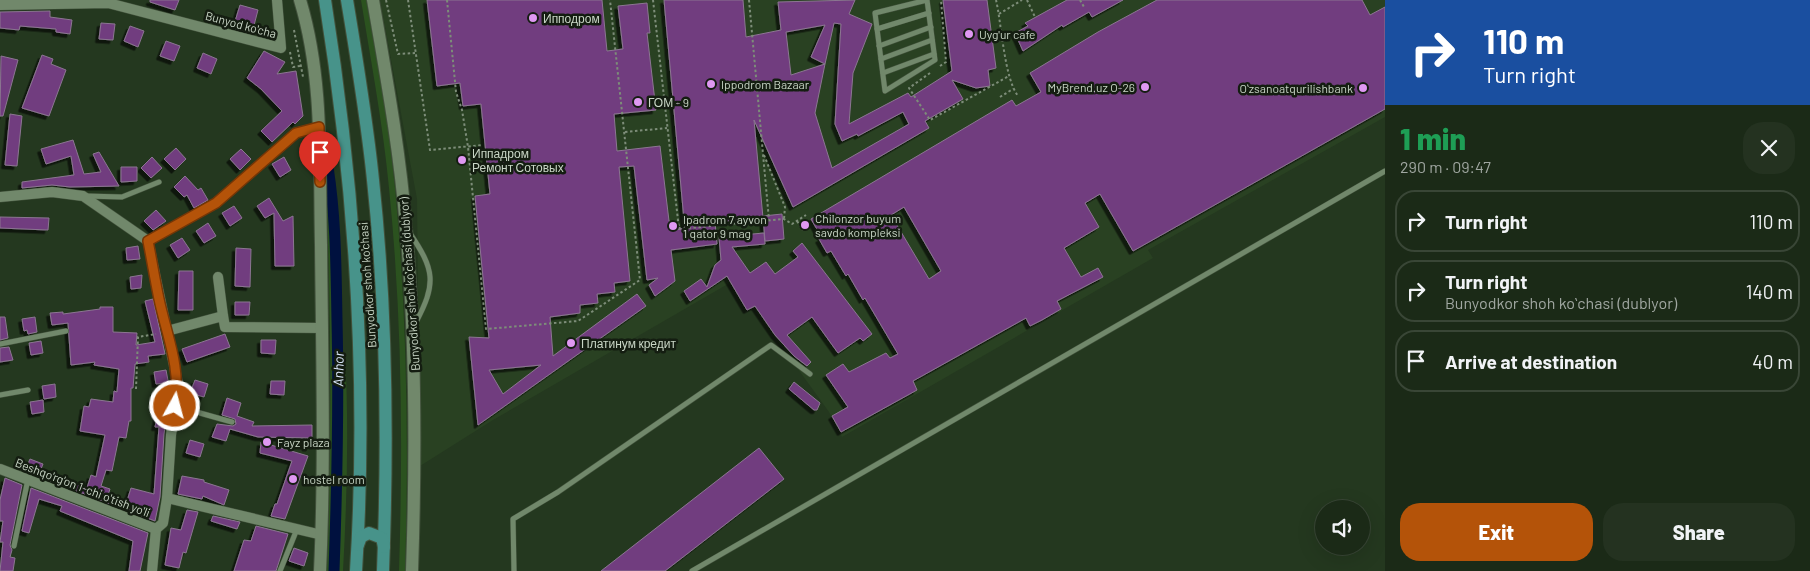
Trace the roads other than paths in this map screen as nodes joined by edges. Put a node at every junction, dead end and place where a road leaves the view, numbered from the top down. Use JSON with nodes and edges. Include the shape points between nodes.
{"nodes":[{"id":1,"x":277,"y":0,"type":"edge"},
{"id":2,"x":300,"y":0,"type":"edge"},
{"id":3,"x":325,"y":0,"type":"edge"},
{"id":4,"x":347,"y":0,"type":"edge"},
{"id":5,"x":373,"y":0,"type":"edge"},
{"id":6,"x":927,"y":0,"type":"edge"},
{"id":7,"x":0,"y":6,"type":"edge"},
{"id":8,"x":929,"y":13,"type":"junction"},
{"id":9,"x":931,"y":27,"type":"junction"},
{"id":10,"x":877,"y":29,"type":"junction"},
{"id":11,"x":932,"y":40,"type":"junction"},
{"id":12,"x":879,"y":46,"type":"junction"},
{"id":13,"x":934,"y":54,"type":"junction"},
{"id":14,"x":881,"y":59,"type":"junction"},
{"id":15,"x":883,"y":73,"type":"junction"},
{"id":16,"x":319,"y":127,"type":"junction"},
{"id":17,"x":1385,"y":171,"type":"edge"},
{"id":18,"x":159,"y":182,"type":"dead end"},
{"id":19,"x":83,"y":196,"type":"junction"},
{"id":20,"x":0,"y":197,"type":"edge"},
{"id":21,"x":406,"y":228,"type":"junction"},
{"id":22,"x":148,"y":241,"type":"junction"},
{"id":23,"x":218,"y":277,"type":"dead end"},
{"id":24,"x":223,"y":316,"type":"junction"},
{"id":25,"x":322,"y":328,"type":"junction"},
{"id":26,"x":413,"y":329,"type":"junction"},
{"id":27,"x":66,"y":331,"type":"dead end"},
{"id":28,"x":167,"y":332,"type":"junction"},
{"id":29,"x":0,"y":344,"type":"edge"},
{"id":30,"x":810,"y":374,"type":"dead end"},
{"id":31,"x":28,"y":390,"type":"dead end"},
{"id":32,"x":0,"y":395,"type":"edge"},
{"id":33,"x":175,"y":406,"type":"junction"},
{"id":34,"x":232,"y":422,"type":"dead end"},
{"id":35,"x":0,"y":469,"type":"edge"},
{"id":36,"x":28,"y":479,"type":"junction"},
{"id":37,"x":167,"y":498,"type":"junction"},
{"id":38,"x":156,"y":529,"type":"junction"},
{"id":39,"x":297,"y":529,"type":"junction"},
{"id":40,"x":322,"y":535,"type":"junction"},
{"id":41,"x":358,"y":545,"type":"junction"},
{"id":42,"x":14,"y":546,"type":"dead end"},
{"id":43,"x":384,"y":547,"type":"junction"},
{"id":44,"x":152,"y":571,"type":"edge"},
{"id":45,"x":280,"y":571,"type":"edge"},
{"id":46,"x":320,"y":571,"type":"edge"},
{"id":47,"x":356,"y":571,"type":"edge"},
{"id":48,"x":383,"y":571,"type":"edge"},
{"id":49,"x":412,"y":571,"type":"edge"},
{"id":50,"x":514,"y":571,"type":"edge"},
{"id":51,"x":692,"y":571,"type":"edge"}],
"edges":[{"from":1,"to":7,"type":"street","name":"Bunyod ko'cha","via":[[281,48],[108,2]]},
{"from":2,"to":16,"type":"street","via":[[319,103]]},
{"from":3,"to":41,"type":"main road","name":"Bunyodkor shoh ko'chasi","via":[[341,100],[355,265],[360,430]]},
{"from":4,"to":43,"type":"main road","name":"Bunyodkor shoh ko'chasi","via":[[363,97],[380,265],[386,404]]},
{"from":5,"to":21,"type":"street","name":"Bunyodkor shoh koʻchasi (dublyor)"},
{"from":6,"to":8,"type":"lane"},
{"from":6,"to":10,"type":"lane","via":[[875,13]]},
{"from":8,"to":9,"type":"lane"},
{"from":8,"to":10,"type":"lane"},
{"from":9,"to":11,"type":"lane"},
{"from":9,"to":12,"type":"lane"},
{"from":10,"to":12,"type":"lane"},
{"from":11,"to":13,"type":"lane"},
{"from":11,"to":14,"type":"lane"},
{"from":12,"to":14,"type":"lane"},
{"from":13,"to":15,"type":"lane"},
{"from":13,"to":15,"type":"lane","via":[[935,60],[885,91]]},
{"from":14,"to":15,"type":"lane"},
{"from":16,"to":22,"type":"street","via":[[296,133],[216,203]]},
{"from":16,"to":25,"type":"street"},
{"from":17,"to":51,"type":"lane"},
{"from":18,"to":19,"type":"lane","via":[[122,197]]},
{"from":19,"to":20,"type":"street","via":[[52,192]]},
{"from":19,"to":22,"type":"street"},
{"from":21,"to":26,"type":"street","name":"Bunyodkor shoh koʻchasi (dublyor)"},
{"from":21,"to":26,"type":"lane","via":[[427,260],[432,280],[428,299]]},
{"from":22,"to":28,"type":"street"},
{"from":23,"to":24,"type":"street"},
{"from":24,"to":25,"type":"street","via":[[225,327]]},
{"from":24,"to":28,"type":"street"},
{"from":25,"to":40,"type":"street"},
{"from":26,"to":49,"type":"street","name":"Bunyodkor shoh koʻchasi (dublyor)"},
{"from":27,"to":29,"type":"lane"},
{"from":28,"to":33,"type":"street","via":[[178,384]]},
{"from":30,"to":50,"type":"lane","via":[[771,346],[558,492],[512,519]]},
{"from":31,"to":32,"type":"lane"},
{"from":33,"to":34,"type":"lane"},
{"from":33,"to":37,"type":"street"},
{"from":35,"to":36,"type":"street","name":"Beshqo'rg'on 1-chi o'tish yo'li"},
{"from":36,"to":38,"type":"street","name":"Beshqo'rg'on 1-chi o'tish yo'li"},
{"from":36,"to":42,"type":"lane"},
{"from":37,"to":38,"type":"street","via":[[163,523]]},
{"from":37,"to":39,"type":"street"},
{"from":38,"to":44,"type":"street"},
{"from":39,"to":40,"type":"street"},
{"from":39,"to":45,"type":"lane"},
{"from":40,"to":46,"type":"street"},
{"from":41,"to":43,"type":"main road","via":[[361,537],[369,533],[378,535]]},
{"from":41,"to":47,"type":"main road","name":"Bunyodkor shoh ko'chasi"},
{"from":43,"to":48,"type":"main road","name":"Bunyodkor shoh ko'chasi"}]}
